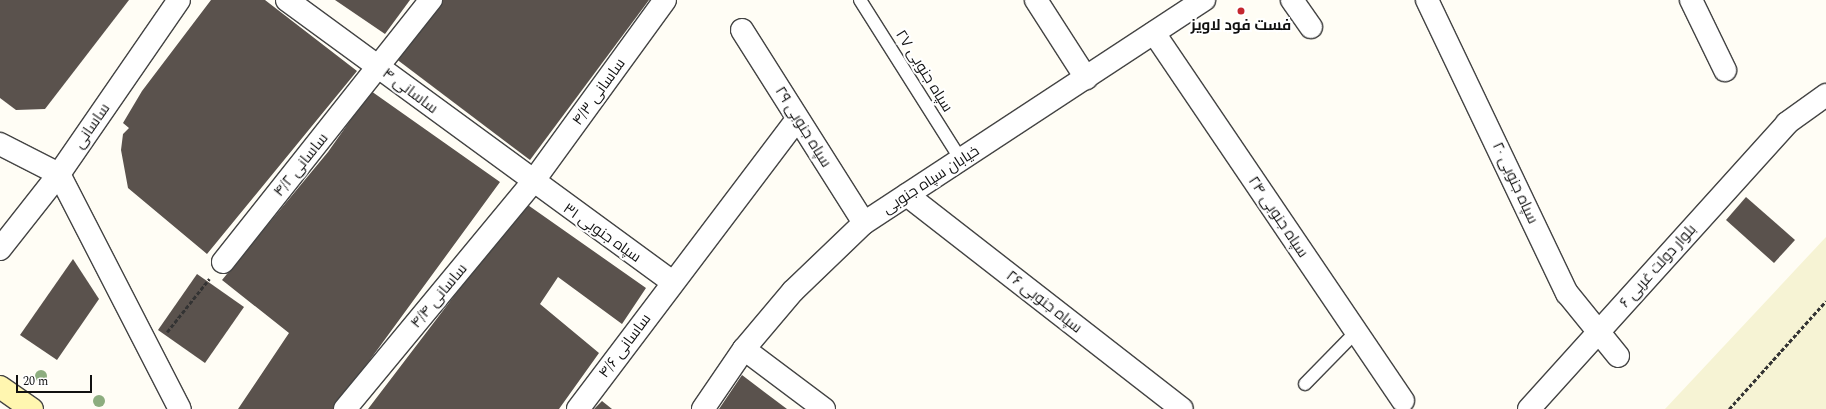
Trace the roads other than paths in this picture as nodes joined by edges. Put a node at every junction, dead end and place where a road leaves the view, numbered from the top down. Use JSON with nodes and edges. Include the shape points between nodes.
{"nodes":[{"id":1,"x":179,"y":0,"type":"edge"},
{"id":2,"x":287,"y":0,"type":"edge"},
{"id":3,"x":431,"y":0,"type":"edge"},
{"id":4,"x":665,"y":0,"type":"edge"},
{"id":5,"x":860,"y":0,"type":"edge"},
{"id":6,"x":1036,"y":0,"type":"edge"},
{"id":7,"x":1204,"y":0,"type":"edge"},
{"id":8,"x":1292,"y":0,"type":"edge"},
{"id":9,"x":1428,"y":0,"type":"edge"},
{"id":10,"x":1691,"y":0,"type":"edge"},
{"id":11,"x":1310,"y":27,"type":"dead end"},
{"id":12,"x":742,"y":30,"type":"dead end"},
{"id":13,"x":1154,"y":33,"type":"junction"},
{"id":14,"x":379,"y":68,"type":"junction"},
{"id":15,"x":1724,"y":70,"type":"dead end"},
{"id":16,"x":1086,"y":78,"type":"junction"},
{"id":17,"x":1826,"y":96,"type":"edge"},
{"id":18,"x":797,"y":119,"type":"junction"},
{"id":19,"x":0,"y":144,"type":"edge"},
{"id":20,"x":961,"y":160,"type":"junction"},
{"id":21,"x":59,"y":174,"type":"junction"},
{"id":22,"x":532,"y":183,"type":"junction"},
{"id":23,"x":907,"y":195,"type":"junction"},
{"id":24,"x":864,"y":223,"type":"junction"},
{"id":25,"x":0,"y":249,"type":"edge"},
{"id":26,"x":223,"y":262,"type":"road end"},
{"id":27,"x":672,"y":282,"type":"junction"},
{"id":28,"x":1356,"y":332,"type":"junction"},
{"id":29,"x":1598,"y":333,"type":"junction"},
{"id":30,"x":744,"y":349,"type":"junction"},
{"id":31,"x":1618,"y":356,"type":"dead end"},
{"id":32,"x":1305,"y":384,"type":"dead end"},
{"id":33,"x":0,"y":387,"type":"edge"},
{"id":34,"x":1403,"y":401,"type":"dead end"},
{"id":35,"x":32,"y":409,"type":"edge"},
{"id":36,"x":180,"y":409,"type":"edge"},
{"id":37,"x":346,"y":409,"type":"edge"},
{"id":38,"x":578,"y":409,"type":"edge"},
{"id":39,"x":703,"y":409,"type":"edge"},
{"id":40,"x":824,"y":409,"type":"edge"},
{"id":41,"x":1182,"y":409,"type":"edge"},
{"id":42,"x":1529,"y":409,"type":"edge"}],
"edges":[{"from":1,"to":21,"type":"street","name":"ساسانی"},
{"from":2,"to":14,"type":"street","name":"۴ ساسانی"},
{"from":3,"to":14,"type":"street","name":"۴/۲ ساسانی"},
{"from":4,"to":22,"type":"street","name":"۴/۳ ساسانی"},
{"from":5,"to":20,"type":"lane","name":"۲۷ سپاه جنوبی"},
{"from":6,"to":16,"type":"street"},
{"from":7,"to":13,"type":"street","name":"خیابان سپاه جنوبی"},
{"from":8,"to":11,"type":"street"},
{"from":9,"to":29,"type":"street","name":"۲۰ سپاه جنوبی","via":[[1567,293]]},
{"from":10,"to":15,"type":"street"},
{"from":12,"to":18,"type":"street","name":"۲۹ سپاه جنوبی"},
{"from":13,"to":16,"type":"street","name":"خیابان سپاه جنوبی"},
{"from":13,"to":28,"type":"street","name":"۲۴ سپاه جنوبی"},
{"from":14,"to":22,"type":"street","name":"۴ ساسانی"},
{"from":14,"to":26,"type":"street","name":"۴/۲ ساسانی"},
{"from":16,"to":20,"type":"street","name":"خیابان سپاه جنوبی"},
{"from":17,"to":29,"type":"street","name":"بلوار دولت غربی ۶","via":[[1787,122]]},
{"from":18,"to":24,"type":"street","name":"۲۹ سپاه جنوبی"},
{"from":18,"to":27,"type":"street","name":"۴/۶ ساسانی"},
{"from":19,"to":21,"type":"street"},
{"from":20,"to":23,"type":"street","name":"خیابان سپاه جنوبی"},
{"from":21,"to":25,"type":"street","name":"ساسانی"},
{"from":21,"to":36,"type":"street"},
{"from":22,"to":27,"type":"street","name":"۳۱ سپاه جنوبی"},
{"from":22,"to":37,"type":"street","name":"۴/۴ ساسانی"},
{"from":23,"to":24,"type":"street","name":"خیابان سپاه جنوبی"},
{"from":23,"to":41,"type":"street","name":"۲۶ سپاه جنوبی"},
{"from":24,"to":30,"type":"street","name":"خیابان سپاه جنوبی","via":[[793,291]]},
{"from":27,"to":38,"type":"street","name":"۴/۶ ساسانی"},
{"from":28,"to":32,"type":"lane"},
{"from":28,"to":34,"type":"street","name":"۲۴ سپاه جنوبی"},
{"from":29,"to":31,"type":"street","name":"۲۰ سپاه جنوبی"},
{"from":29,"to":42,"type":"street","name":"بلوار دولت غربی ۶"},
{"from":30,"to":39,"type":"street","name":"خیابان سپاه جنوبی"},
{"from":30,"to":40,"type":"street"},
{"from":33,"to":35,"type":"main road"}]}
